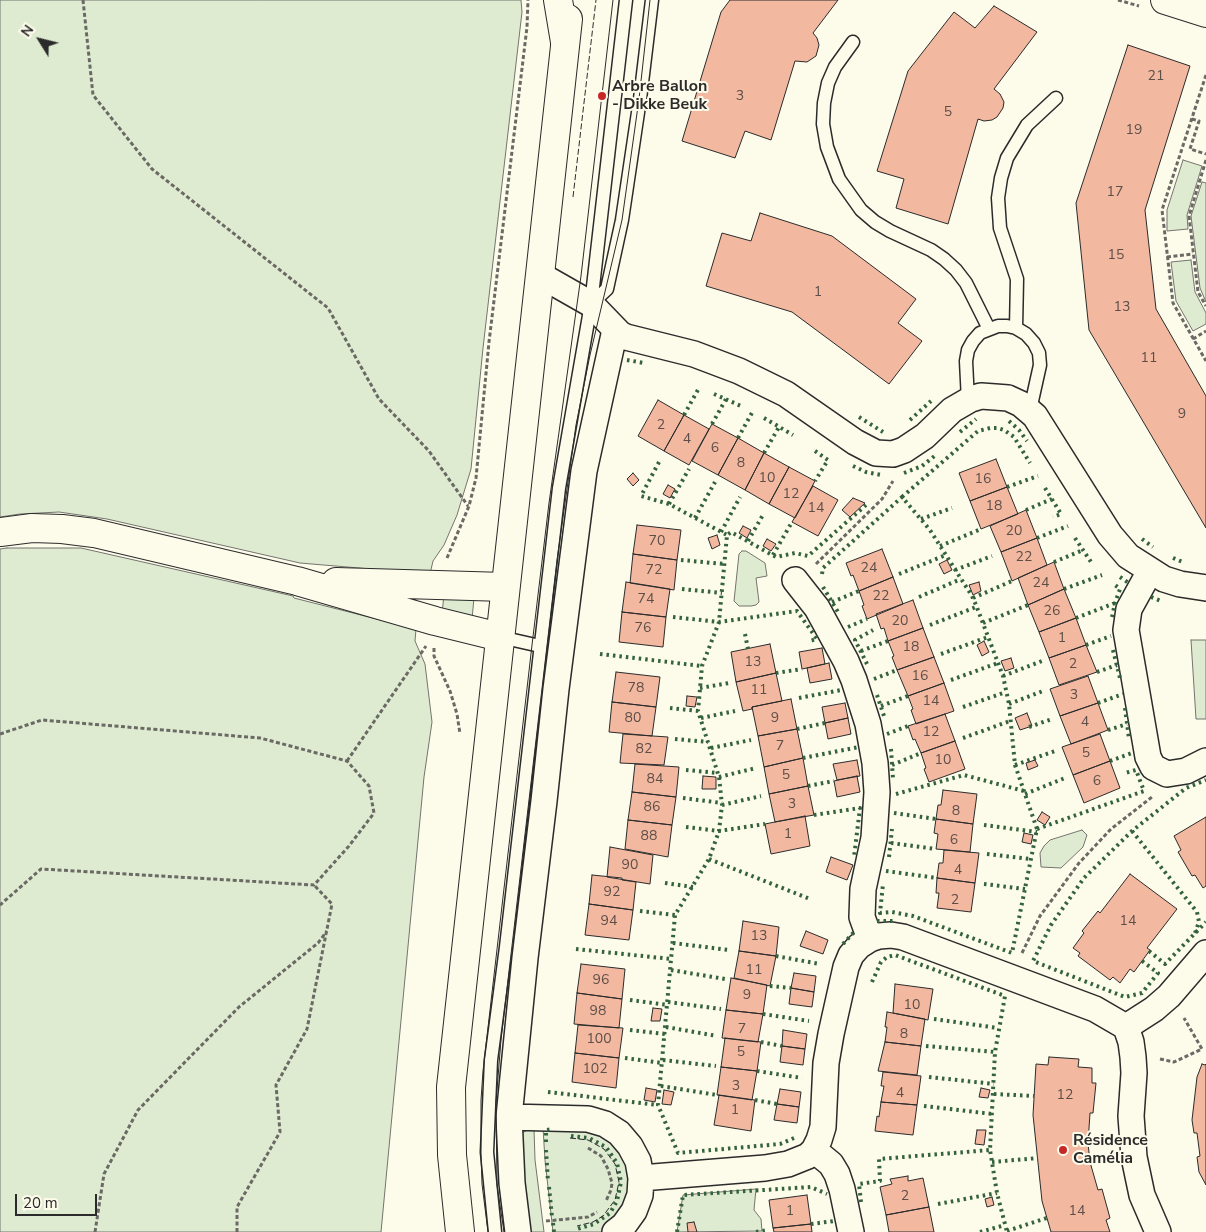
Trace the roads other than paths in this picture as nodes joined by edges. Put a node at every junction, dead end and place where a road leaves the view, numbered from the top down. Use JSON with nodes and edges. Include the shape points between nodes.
{"nodes":[{"id":1,"x":558,"y":0,"type":"edge"},
{"id":2,"x":571,"y":0,"type":"edge"},
{"id":3,"x":626,"y":0,"type":"edge"},
{"id":4,"x":652,"y":0,"type":"edge"},
{"id":5,"x":1165,"y":0,"type":"edge"},
{"id":6,"x":1206,"y":13,"type":"edge"},
{"id":7,"x":565,"y":42,"type":"junction"},
{"id":8,"x":853,"y":42,"type":"dead end"},
{"id":9,"x":1056,"y":98,"type":"dead end"},
{"id":10,"x":540,"y":275,"type":"junction"},
{"id":11,"x":591,"y":304,"type":"junction"},
{"id":12,"x":1016,"y":328,"type":"junction"},
{"id":13,"x":990,"y":329,"type":"junction"},
{"id":14,"x":615,"y":330,"type":"junction"},
{"id":15,"x":968,"y":401,"type":"junction"},
{"id":16,"x":1030,"y":410,"type":"junction"},
{"id":17,"x":0,"y":532,"type":"edge"},
{"id":18,"x":1150,"y":571,"type":"junction"},
{"id":19,"x":795,"y":580,"type":"road end"},
{"id":20,"x":297,"y":581,"type":"junction"},
{"id":21,"x":505,"y":587,"type":"junction"},
{"id":22,"x":1206,"y":588,"type":"edge"},
{"id":23,"x":500,"y":637,"type":"junction"},
{"id":24,"x":540,"y":646,"type":"junction"},
{"id":25,"x":1196,"y":766,"type":"edge"},
{"id":26,"x":870,"y":939,"type":"junction"},
{"id":27,"x":1206,"y":953,"type":"edge"},
{"id":28,"x":1126,"y":1027,"type":"junction"},
{"id":29,"x":509,"y":1117,"type":"junction"},
{"id":30,"x":814,"y":1150,"type":"junction"},
{"id":31,"x":642,"y":1178,"type":"junction"},
{"id":32,"x":460,"y":1232,"type":"edge"},
{"id":33,"x":495,"y":1232,"type":"edge"},
{"id":34,"x":518,"y":1232,"type":"edge"},
{"id":35,"x":615,"y":1232,"type":"edge"},
{"id":36,"x":851,"y":1232,"type":"edge"},
{"id":37,"x":1158,"y":1232,"type":"edge"}],
"edges":[{"from":1,"to":7,"type":"main road"},
{"from":2,"to":7,"type":"main road"},
{"from":3,"to":11,"type":"lane"},
{"from":4,"to":11,"type":"lane","via":[[622,220],[607,289]]},
{"from":5,"to":6,"type":"main road"},
{"from":7,"to":10,"type":"main road"},
{"from":8,"to":13,"type":"lane","via":[[834,68],[824,103],[827,147],[839,179],[849,196],[874,222],[931,250],[956,270]]},
{"from":9,"to":12,"type":"lane","via":[[1022,132],[1007,158],[1001,178],[998,198],[1000,228],[1017,279]]},
{"from":10,"to":11,"type":"street"},
{"from":10,"to":21,"type":"main road"},
{"from":11,"to":14,"type":"street"},
{"from":11,"to":24,"type":"lane","via":[[559,488]]},
{"from":12,"to":13,"type":"lane","via":[[998,326]]},
{"from":12,"to":16,"type":"lane","via":[[1034,342],[1039,353],[1040,365]]},
{"from":13,"to":15,"type":"lane","via":[[980,334],[968,350]]},
{"from":14,"to":15,"type":"street","via":[[626,337],[694,354],[747,374],[786,394],[866,449],[884,455],[914,444],[952,410]]},
{"from":14,"to":29,"type":"street","via":[[584,471],[556,689]]},
{"from":15,"to":16,"type":"street","via":[[981,396],[1008,398]]},
{"from":16,"to":18,"type":"street","via":[[1118,546]]},
{"from":17,"to":20,"type":"main road","via":[[32,528],[94,533]]},
{"from":18,"to":22,"type":"street","via":[[1180,584]]},
{"from":18,"to":25,"type":"street","via":[[1129,608],[1126,630],[1148,757],[1153,767],[1172,774]]},
{"from":19,"to":26,"type":"street","via":[[820,614],[846,661],[868,724],[877,792],[874,838],[863,889],[862,916]]},
{"from":20,"to":21,"type":"main road"},
{"from":20,"to":23,"type":"main road"},
{"from":21,"to":23,"type":"main road"},
{"from":23,"to":24,"type":"lane"},
{"from":23,"to":32,"type":"main road","via":[[452,1087],[452,1155]]},
{"from":24,"to":33,"type":"lane","via":[[491,1060],[487,1152]]},
{"from":26,"to":28,"type":"street","via":[[891,934],[903,937],[1095,1009]]},
{"from":26,"to":30,"type":"street","via":[[851,955],[842,979],[826,1063],[823,1127]]},
{"from":27,"to":28,"type":"street","via":[[1170,996]]},
{"from":28,"to":37,"type":"street","via":[[1134,1073],[1131,1116],[1134,1157],[1142,1196]]},
{"from":29,"to":31,"type":"street","via":[[566,1117],[605,1124],[630,1146]]},
{"from":29,"to":34,"type":"street"},
{"from":30,"to":31,"type":"street","via":[[802,1160],[776,1166]]},
{"from":30,"to":36,"type":"street","via":[[831,1164],[837,1174]]},
{"from":31,"to":35,"type":"street","via":[[634,1211]]}]}
